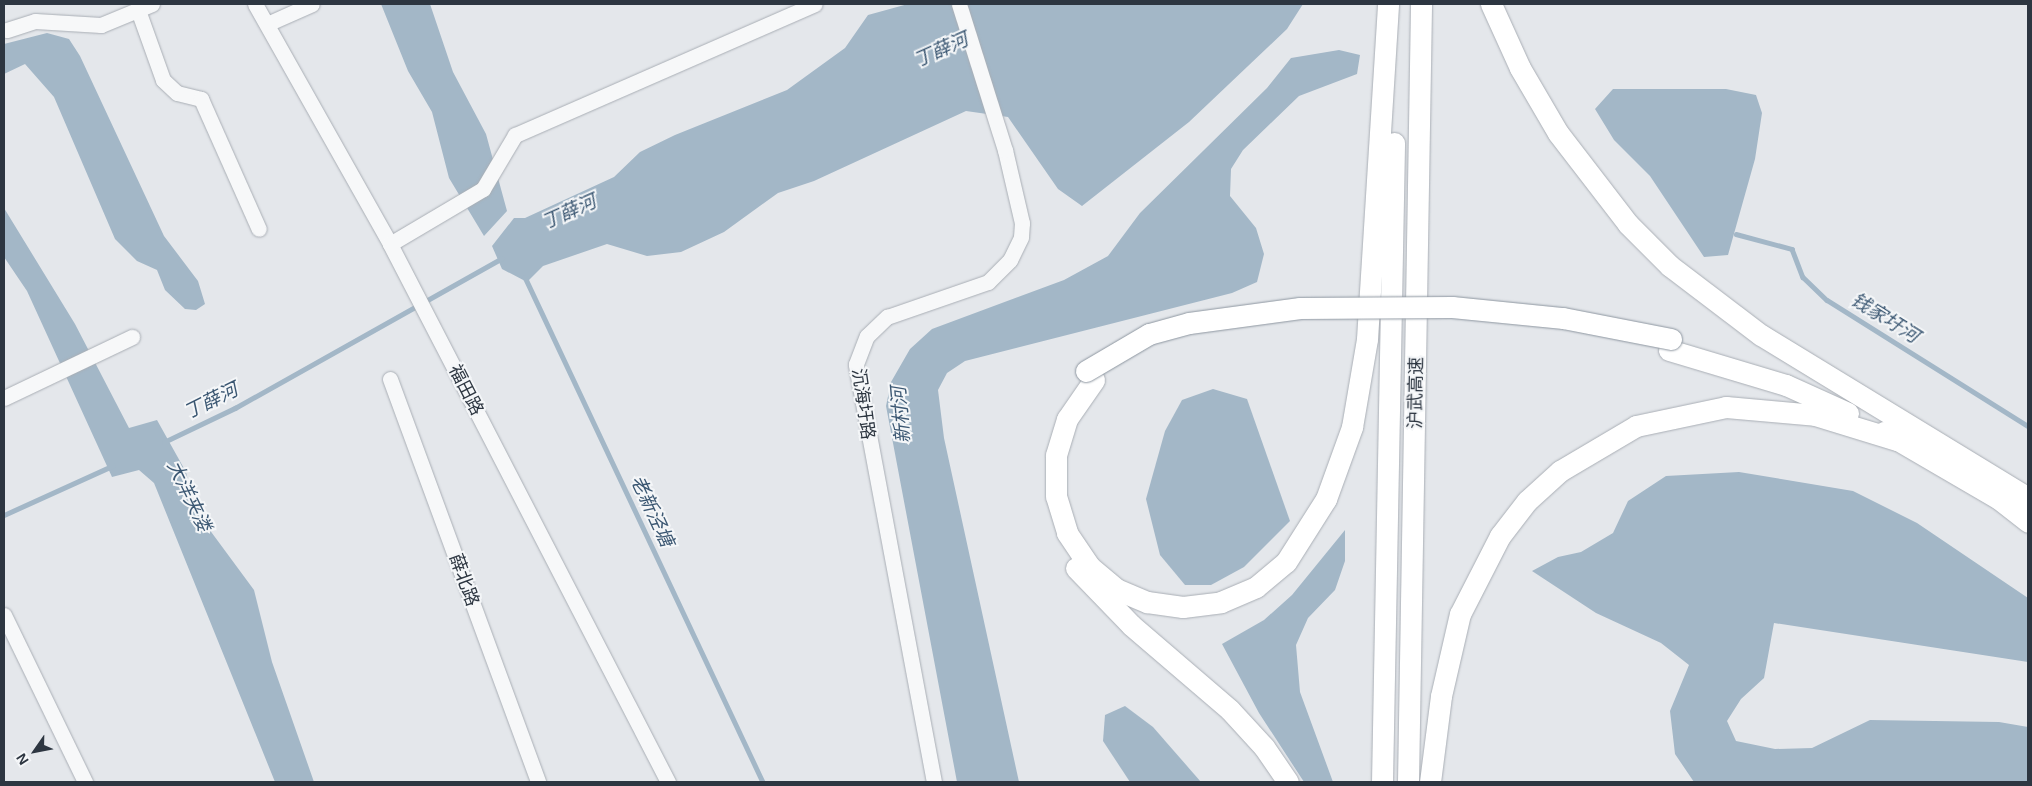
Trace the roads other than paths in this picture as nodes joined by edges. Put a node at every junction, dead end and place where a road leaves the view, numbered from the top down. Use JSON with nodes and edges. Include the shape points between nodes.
{"nodes":[{"id":1,"x":255,"y":4,"type":"edge"},
{"id":2,"x":312,"y":4,"type":"edge"},
{"id":3,"x":815,"y":4,"type":"edge"},
{"id":4,"x":959,"y":4,"type":"edge"},
{"id":5,"x":1388,"y":4,"type":"edge"},
{"id":6,"x":1394,"y":4,"type":"edge"},
{"id":7,"x":1421,"y":4,"type":"edge"},
{"id":8,"x":1491,"y":4,"type":"edge"},
{"id":9,"x":145,"y":7,"type":"edge"},
{"id":10,"x":267,"y":24,"type":"junction"},
{"id":11,"x":8,"y":30,"type":"dead end"},
{"id":12,"x":260,"y":229,"type":"dead end"},
{"id":13,"x":390,"y":244,"type":"junction"},
{"id":14,"x":132,"y":337,"type":"dead end"},
{"id":15,"x":1090,"y":376,"type":"junction"},
{"id":16,"x":390,"y":379,"type":"dead end"},
{"id":17,"x":4,"y":398,"type":"edge"},
{"id":18,"x":1900,"y":430,"type":"junction"},
{"id":19,"x":2028,"y":498,"type":"edge"},
{"id":20,"x":2028,"y":522,"type":"edge"},
{"id":21,"x":4,"y":616,"type":"edge"},
{"id":22,"x":85,"y":782,"type":"edge"},
{"id":23,"x":538,"y":782,"type":"edge"},
{"id":24,"x":668,"y":782,"type":"edge"},
{"id":25,"x":934,"y":782,"type":"edge"},
{"id":26,"x":1288,"y":782,"type":"edge"},
{"id":27,"x":1382,"y":782,"type":"edge"},
{"id":28,"x":1408,"y":782,"type":"edge"},
{"id":29,"x":1430,"y":782,"type":"edge"}],
"edges":[{"from":1,"to":10,"type":"street","name":"福田路"},
{"from":2,"to":10,"type":"street"},
{"from":3,"to":13,"type":"street","via":[[515,135],[483,189]]},
{"from":4,"to":25,"type":"street","name":"沉海圩路","via":[[1004,150],[1022,223],[1010,260],[988,282],[888,317],[867,336],[856,364]]},
{"from":5,"to":15,"type":"highway","via":[[1367,339],[1352,427],[1326,499],[1286,562],[1256,588],[1221,602],[1184,607],[1147,602],[1116,589],[1088,566],[1067,534],[1056,496],[1056,455],[1067,418]]},
{"from":6,"to":27,"type":"highway","name":"沪武高速"},
{"from":7,"to":28,"type":"highway","name":"沪武高速"},
{"from":8,"to":18,"type":"highway","via":[[1520,68],[1592,180],[1670,266],[1761,335]]},
{"from":9,"to":11,"type":"street","via":[[101,25],[35,21]]},
{"from":9,"to":12,"type":"street","via":[[163,80],[177,94],[201,99]]},
{"from":10,"to":13,"type":"street","name":"福田路"},
{"from":13,"to":24,"type":"street","name":"福田路"},
{"from":14,"to":17,"type":"street"},
{"from":15,"to":18,"type":"highway","via":[[1152,345],[1191,334],[1300,320],[1452,319],[1670,345],[1786,386],[1862,419]]},
{"from":15,"to":26,"type":"highway","via":[[1054,414],[1042,456],[1044,500],[1056,539],[1104,600],[1230,710],[1264,747]]},
{"from":16,"to":23,"type":"street","name":"薛北路"},
{"from":18,"to":19,"type":"highway"},
{"from":18,"to":20,"type":"highway"},
{"from":18,"to":29,"type":"highway","via":[[1815,415],[1726,408],[1636,426],[1560,471],[1527,501],[1500,536],[1460,614],[1441,696]]},
{"from":21,"to":22,"type":"street"}]}
